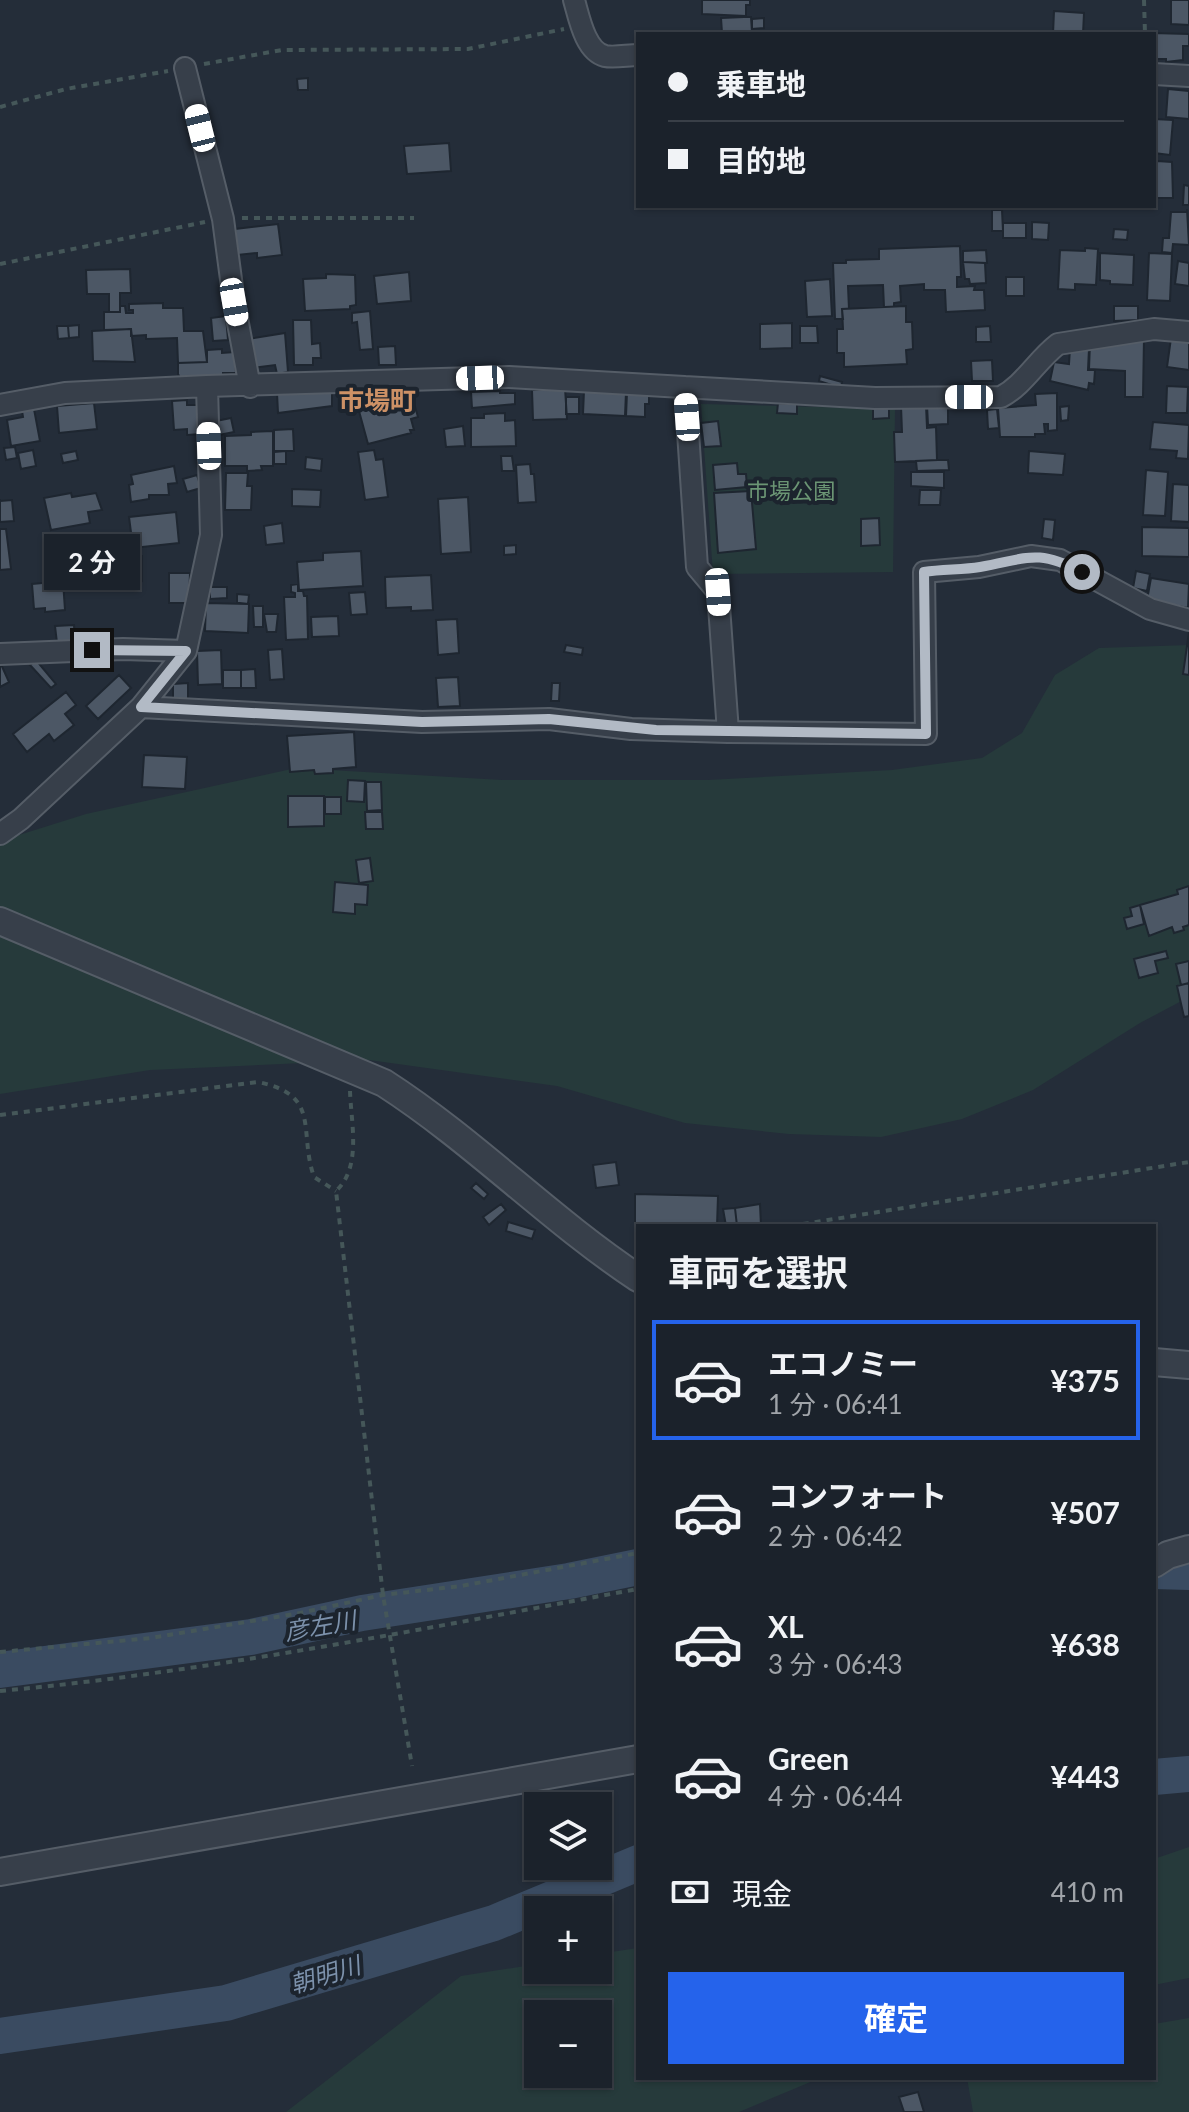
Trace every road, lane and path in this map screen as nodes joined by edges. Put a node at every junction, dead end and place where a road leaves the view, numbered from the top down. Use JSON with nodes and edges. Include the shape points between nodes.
{"nodes":[{"id":1,"x":574,"y":0,"type":"edge"},
{"id":2,"x":1144,"y":0,"type":"edge"},
{"id":3,"x":582,"y":26,"type":"junction"},
{"id":4,"x":1145,"y":32,"type":"edge"},
{"id":5,"x":636,"y":55,"type":"edge"},
{"id":6,"x":185,"y":68,"type":"junction"},
{"id":7,"x":1156,"y":74,"type":"edge"},
{"id":8,"x":1189,"y":76,"type":"edge"},
{"id":9,"x":0,"y":107,"type":"edge"},
{"id":10,"x":1189,"y":332,"type":"edge"},
{"id":11,"x":207,"y":386,"type":"junction"},
{"id":12,"x":250,"y":387,"type":"junction"},
{"id":13,"x":685,"y":387,"type":"junction"},
{"id":14,"x":0,"y":405,"type":"edge"},
{"id":15,"x":1189,"y":620,"type":"edge"},
{"id":16,"x":186,"y":651,"type":"junction"},
{"id":17,"x":0,"y":654,"type":"edge"},
{"id":18,"x":141,"y":707,"type":"junction"},
{"id":19,"x":728,"y":732,"type":"junction"},
{"id":20,"x":0,"y":834,"type":"edge"},
{"id":21,"x":0,"y":921,"type":"edge"},
{"id":22,"x":350,"y":1067,"type":"junction"},
{"id":23,"x":0,"y":1115,"type":"edge"},
{"id":24,"x":1189,"y":1162,"type":"edge"},
{"id":25,"x":336,"y":1191,"type":"junction"},
{"id":26,"x":803,"y":1224,"type":"edge"},
{"id":27,"x":636,"y":1277,"type":"edge"},
{"id":28,"x":1156,"y":1362,"type":"edge"},
{"id":29,"x":1189,"y":1365,"type":"edge"},
{"id":30,"x":636,"y":1553,"type":"edge"},
{"id":31,"x":636,"y":1589,"type":"edge"},
{"id":32,"x":383,"y":1595,"type":"junction"},
{"id":33,"x":389,"y":1637,"type":"junction"},
{"id":34,"x":0,"y":1652,"type":"edge"},
{"id":35,"x":0,"y":1691,"type":"edge"},
{"id":36,"x":636,"y":1759,"type":"edge"},
{"id":37,"x":412,"y":1766,"type":"dead end"},
{"id":38,"x":0,"y":1872,"type":"edge"}],
"edges":[{"from":1,"to":3,"type":"street"},
{"from":2,"to":4,"type":"path"},
{"from":3,"to":5,"type":"street","via":[[594,49],[605,56]]},
{"from":3,"to":6,"type":"path","via":[[468,49],[282,50]]},
{"from":6,"to":9,"type":"path"},
{"from":6,"to":12,"type":"street","via":[[223,219]]},
{"from":7,"to":8,"type":"street"},
{"from":10,"to":13,"type":"street","via":[[1154,329],[1058,344],[1001,397],[875,398]]},
{"from":11,"to":12,"type":"street"},
{"from":11,"to":14,"type":"street","via":[[65,393]]},
{"from":11,"to":16,"type":"street","via":[[211,535]]},
{"from":12,"to":13,"type":"street","via":[[509,377]]},
{"from":13,"to":19,"type":"street","via":[[697,567],[718,592]]},
{"from":15,"to":19,"type":"street","via":[[1150,609],[1060,560],[1031,556],[924,572],[926,734]]},
{"from":16,"to":17,"type":"street"},
{"from":16,"to":18,"type":"street"},
{"from":18,"to":19,"type":"street","via":[[422,722],[549,719],[631,729]]},
{"from":18,"to":20,"type":"street"},
{"from":21,"to":22,"type":"street"},
{"from":22,"to":25,"type":"path","via":[[353,1160]]},
{"from":22,"to":27,"type":"street","via":[[421,1107]]},
{"from":23,"to":25,"type":"path","via":[[272,1084],[286,1090],[304,1111],[314,1177]]},
{"from":24,"to":26,"type":"path"},
{"from":25,"to":32,"type":"path"},
{"from":28,"to":29,"type":"street"},
{"from":30,"to":32,"type":"path"},
{"from":31,"to":33,"type":"path"},
{"from":32,"to":33,"type":"path"},
{"from":32,"to":34,"type":"path","via":[[151,1638]]},
{"from":33,"to":35,"type":"path","via":[[110,1681]]},
{"from":33,"to":37,"type":"path"},
{"from":36,"to":38,"type":"street"}]}
